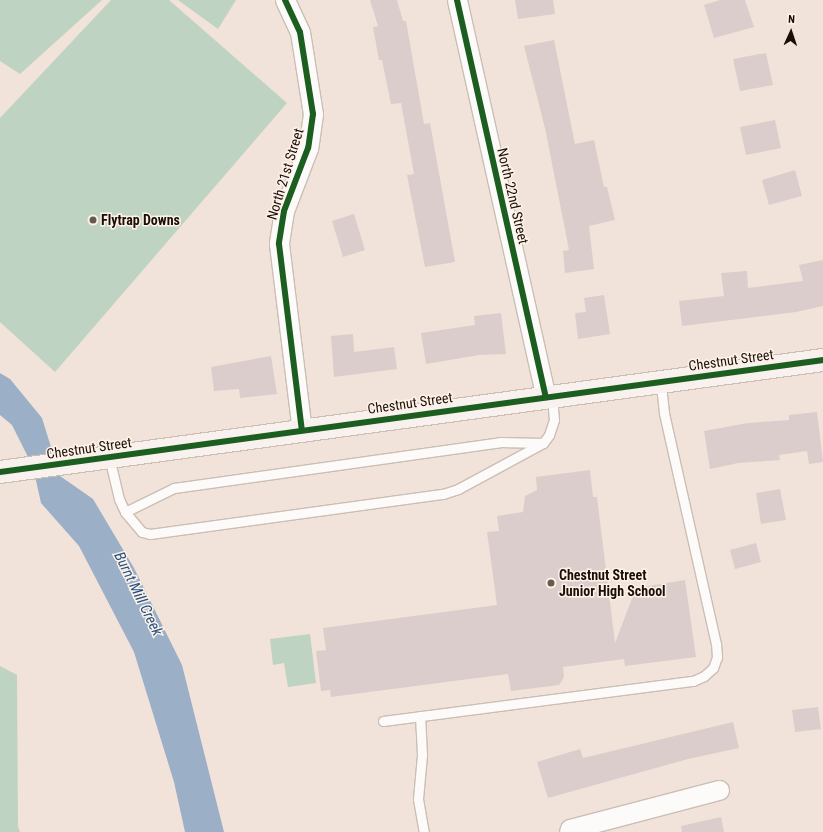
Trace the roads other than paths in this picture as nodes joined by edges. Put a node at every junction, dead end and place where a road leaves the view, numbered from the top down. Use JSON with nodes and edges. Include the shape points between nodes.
{"nodes":[{"id":1,"x":285,"y":0,"type":"edge"},
{"id":2,"x":457,"y":0,"type":"edge"},
{"id":3,"x":823,"y":360,"type":"edge"},
{"id":4,"x":661,"y":382,"type":"junction"},
{"id":5,"x":549,"y":397,"type":"junction"},
{"id":6,"x":302,"y":430,"type":"junction"},
{"id":7,"x":543,"y":443,"type":"junction"},
{"id":8,"x":109,"y":457,"type":"junction"},
{"id":9,"x":2,"y":472,"type":"edge"},
{"id":10,"x":125,"y":512,"type":"junction"},
{"id":11,"x":420,"y":716,"type":"junction"},
{"id":12,"x":383,"y":721,"type":"dead end"},
{"id":13,"x":719,"y":790,"type":"dead end"},
{"id":14,"x":424,"y":832,"type":"edge"},
{"id":15,"x":569,"y":832,"type":"edge"}],
"edges":[{"from":1,"to":6,"type":"street","name":"North 21st Street","via":[[300,32],[313,114],[308,148],[284,211],[279,244]]},
{"from":2,"to":5,"type":"street","name":"North 22nd Street"},
{"from":3,"to":4,"type":"street","name":"Chestnut Street"},
{"from":4,"to":5,"type":"street","name":"Chestnut Street"},
{"from":4,"to":11,"type":"lane","via":[[664,413],[716,644],[716,657],[712,668],[704,676],[693,681]]},
{"from":5,"to":6,"type":"street","name":"Chestnut Street"},
{"from":5,"to":7,"type":"lane","via":[[554,420],[549,436]]},
{"from":6,"to":8,"type":"street","name":"Chestnut Street"},
{"from":7,"to":10,"type":"lane","via":[[500,442],[174,488]]},
{"from":7,"to":10,"type":"lane","via":[[458,489],[443,494],[150,534],[142,532]]},
{"from":8,"to":9,"type":"street","name":"Chestnut Street"},
{"from":8,"to":10,"type":"lane","via":[[119,499]]},
{"from":11,"to":12,"type":"lane"},
{"from":11,"to":14,"type":"lane","via":[[422,755],[418,799]]},
{"from":13,"to":15,"type":"street","via":[[570,829]]}]}
